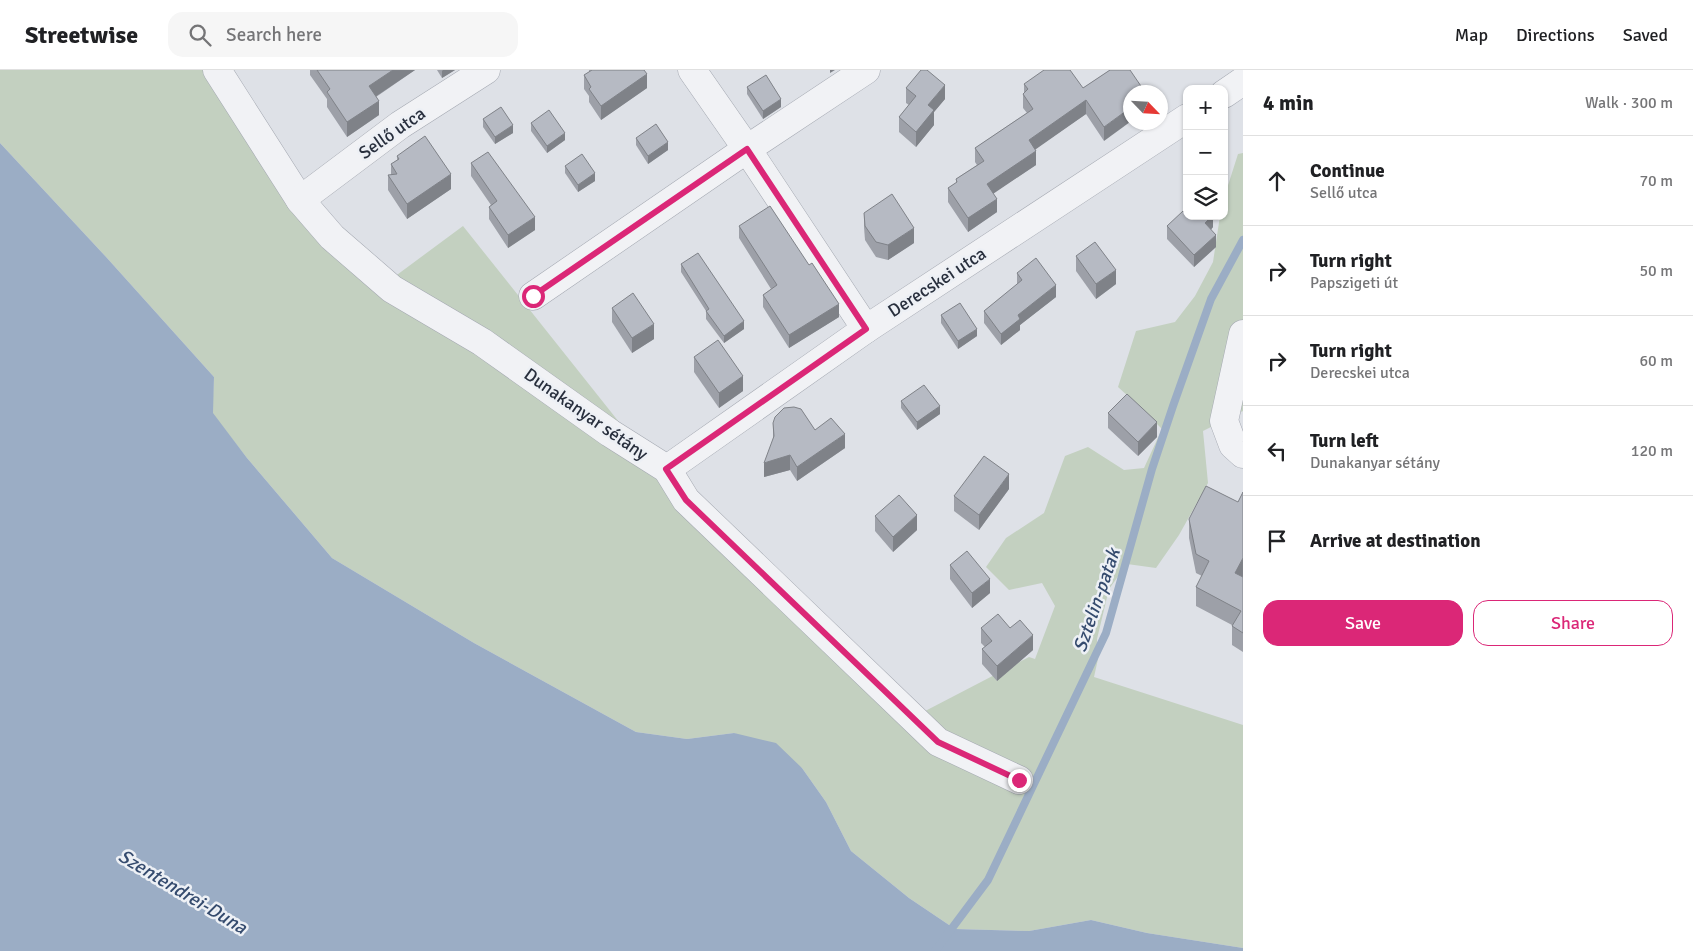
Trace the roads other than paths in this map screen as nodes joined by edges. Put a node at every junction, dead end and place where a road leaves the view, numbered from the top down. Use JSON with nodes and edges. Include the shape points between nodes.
{"nodes":[{"id":1,"x":217,"y":70,"type":"edge"},
{"id":2,"x":486,"y":70,"type":"edge"},
{"id":3,"x":692,"y":70,"type":"edge"},
{"id":4,"x":866,"y":70,"type":"edge"},
{"id":5,"x":1243,"y":81,"type":"edge"},
{"id":6,"x":1228,"y":91,"type":"edge"},
{"id":7,"x":1183,"y":121,"type":"edge"},
{"id":8,"x":747,"y":149,"type":"junction"},
{"id":9,"x":300,"y":200,"type":"junction"},
{"id":10,"x":533,"y":296,"type":"dead end"},
{"id":11,"x":866,"y":329,"type":"junction"},
{"id":12,"x":1243,"y":334,"type":"edge"},
{"id":13,"x":1243,"y":454,"type":"edge"},
{"id":14,"x":666,"y":469,"type":"junction"},
{"id":15,"x":1019,"y":780,"type":"dead end"}],
"edges":[{"from":1,"to":9,"type":"street","name":"Dunakanyar sétány"},
{"from":2,"to":9,"type":"street","name":"Sellő utca","via":[[400,125]]},
{"from":3,"to":8,"type":"street"},
{"from":4,"to":8,"type":"street"},
{"from":5,"to":6,"type":"street"},
{"from":7,"to":11,"type":"street","name":"Derecskei utca"},
{"from":8,"to":10,"type":"street"},
{"from":8,"to":11,"type":"street"},
{"from":9,"to":14,"type":"street","name":"Dunakanyar sétány","via":[[332,237],[392,289],[482,342]]},
{"from":11,"to":14,"type":"street","name":"Derecskei utca"},
{"from":12,"to":13,"type":"street","via":[[1224,422],[1233,445]]},
{"from":14,"to":15,"type":"street","name":"Dunakanyar sétány","via":[[686,500],[938,742]]}]}
